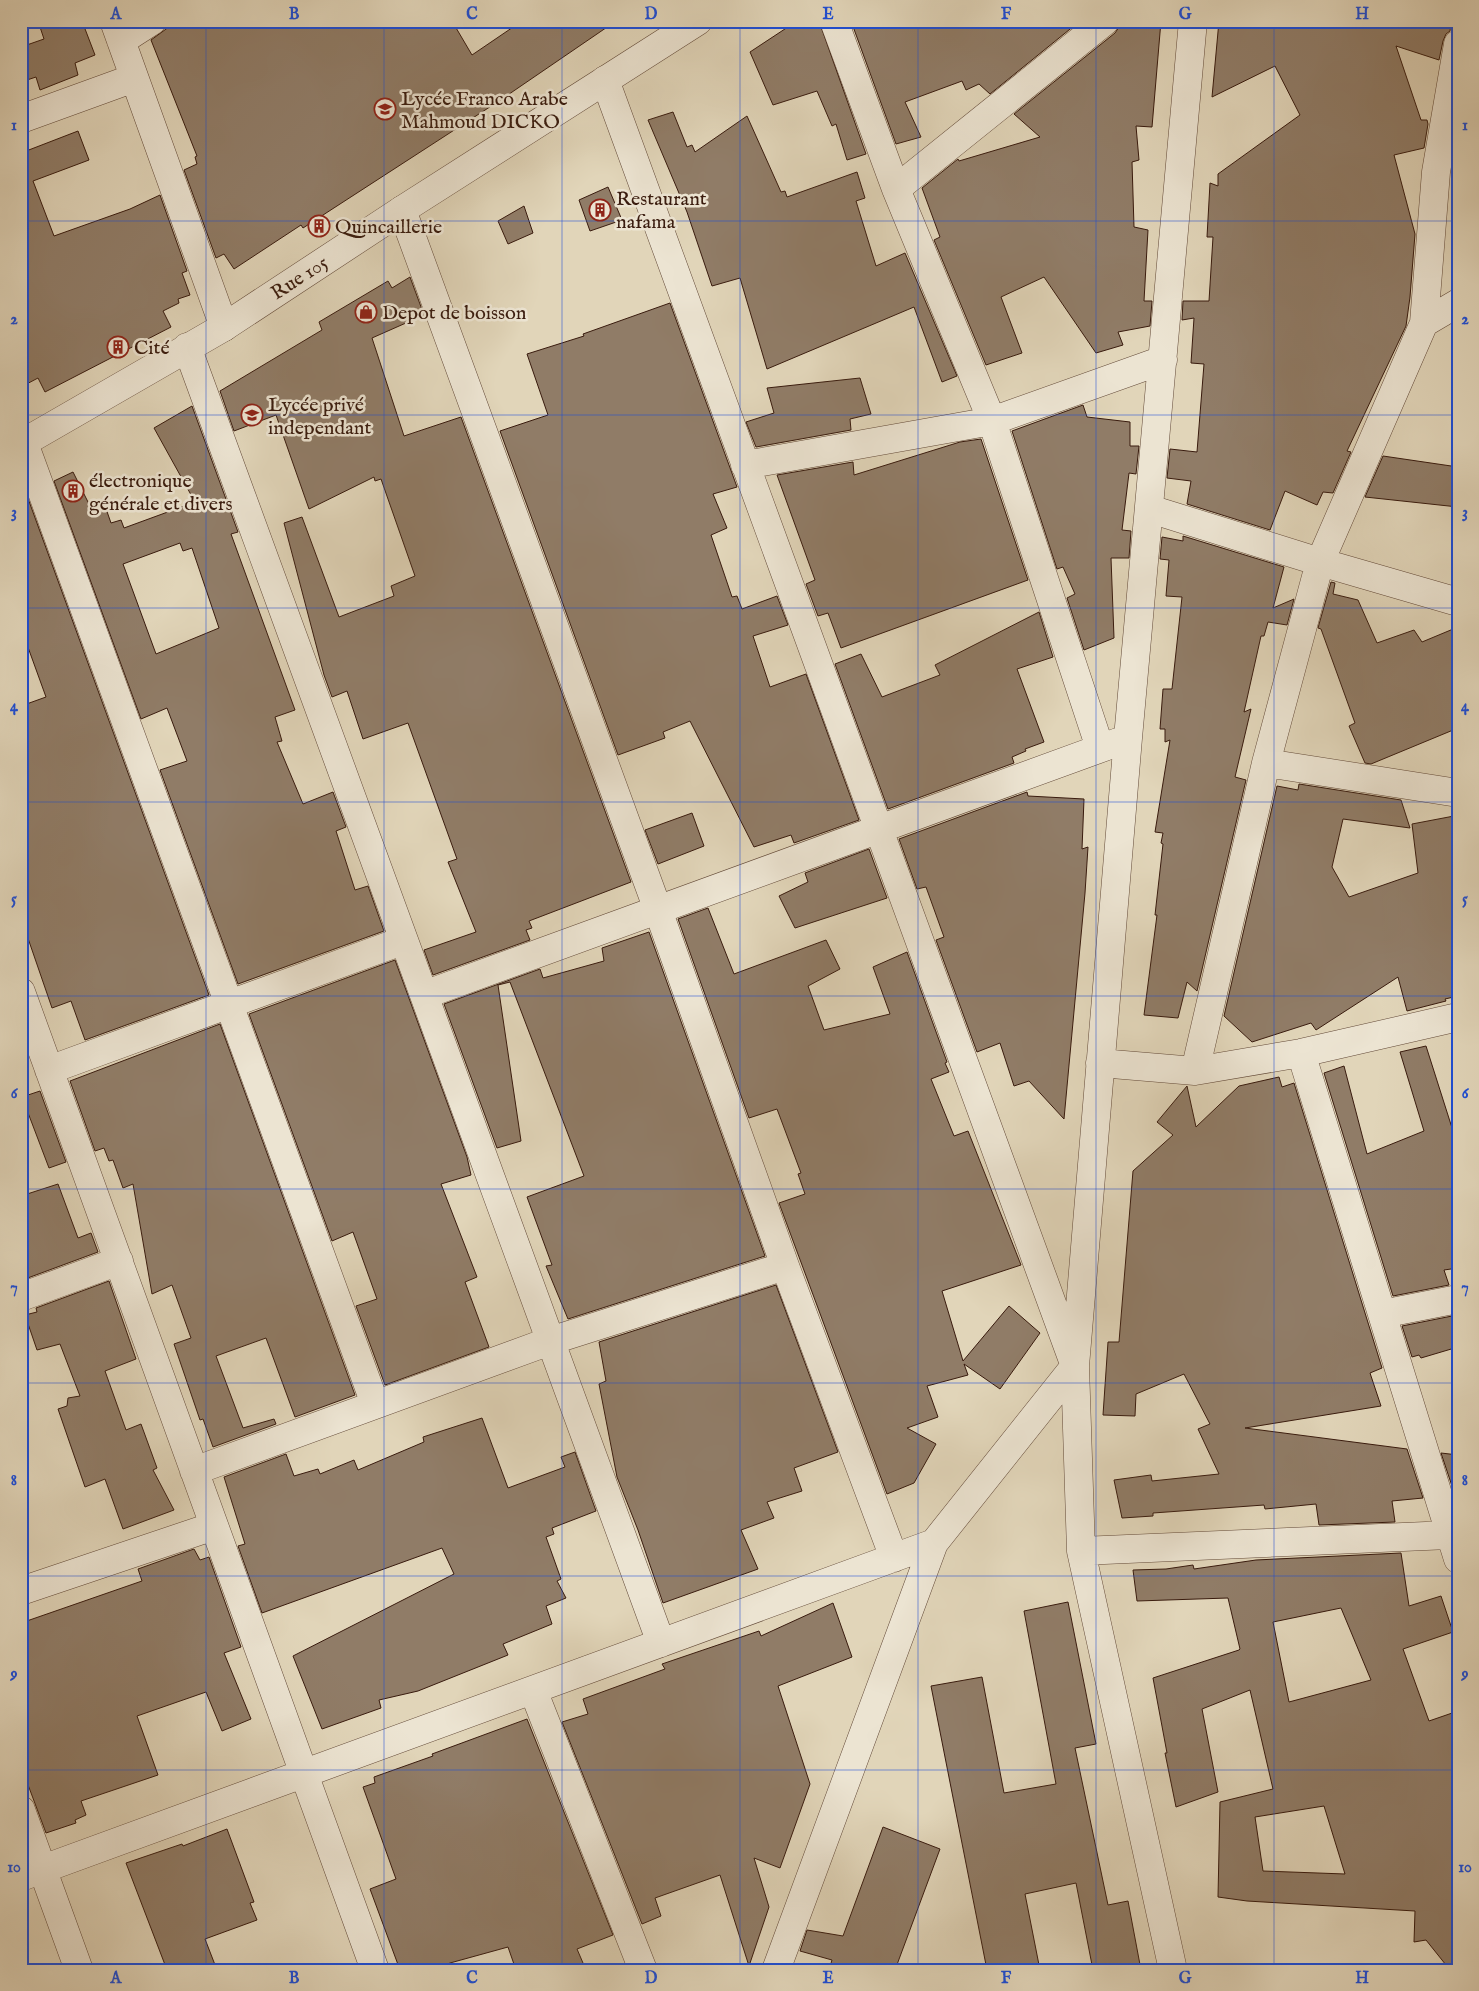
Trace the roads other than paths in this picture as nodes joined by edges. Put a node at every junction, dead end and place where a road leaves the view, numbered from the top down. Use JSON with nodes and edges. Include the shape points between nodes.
{"nodes":[{"id":1,"x":152,"y":21,"type":"edge"},
{"id":2,"x":698,"y":21,"type":"edge"},
{"id":3,"x":834,"y":21,"type":"edge"},
{"id":4,"x":1105,"y":21,"type":"edge"},
{"id":5,"x":1193,"y":21,"type":"edge"},
{"id":6,"x":118,"y":31,"type":"edge"},
{"id":7,"x":1458,"y":44,"type":"edge"},
{"id":8,"x":134,"y":78,"type":"junction"},
{"id":9,"x":605,"y":80,"type":"junction"},
{"id":10,"x":21,"y":119,"type":"edge"},
{"id":11,"x":896,"y":189,"type":"junction"},
{"id":12,"x":402,"y":210,"type":"junction"},
{"id":13,"x":1458,"y":302,"type":"edge"},
{"id":14,"x":1424,"y":323,"type":"junction"},
{"id":15,"x":224,"y":327,"type":"junction"},
{"id":16,"x":187,"y":347,"type":"junction"},
{"id":17,"x":1163,"y":360,"type":"junction"},
{"id":18,"x":992,"y":421,"type":"junction"},
{"id":19,"x":23,"y":443,"type":"edge"},
{"id":20,"x":745,"y":465,"type":"junction"},
{"id":21,"x":1150,"y":509,"type":"junction"},
{"id":22,"x":1320,"y":562,"type":"junction"},
{"id":23,"x":1458,"y":602,"type":"edge"},
{"id":24,"x":1128,"y":738,"type":"junction"},
{"id":25,"x":1100,"y":748,"type":"junction"},
{"id":26,"x":1266,"y":763,"type":"junction"},
{"id":27,"x":1458,"y":792,"type":"edge"},
{"id":28,"x":878,"y":829,"type":"junction"},
{"id":29,"x":658,"y":910,"type":"junction"},
{"id":30,"x":402,"y":941,"type":"junction"},
{"id":31,"x":21,"y":992,"type":"edge"},
{"id":32,"x":424,"y":995,"type":"junction"},
{"id":33,"x":228,"y":1004,"type":"junction"},
{"id":34,"x":1458,"y":1017,"type":"edge"},
{"id":35,"x":1301,"y":1053,"type":"junction"},
{"id":36,"x":1100,"y":1062,"type":"junction"},
{"id":37,"x":49,"y":1070,"type":"junction"},
{"id":38,"x":1195,"y":1071,"type":"junction"},
{"id":39,"x":120,"y":1261,"type":"junction"},
{"id":40,"x":785,"y":1266,"type":"junction"},
{"id":41,"x":21,"y":1297,"type":"edge"},
{"id":42,"x":1458,"y":1299,"type":"edge"},
{"id":43,"x":1382,"y":1314,"type":"junction"},
{"id":44,"x":550,"y":1341,"type":"junction"},
{"id":45,"x":1074,"y":1366,"type":"junction"},
{"id":46,"x":375,"y":1404,"type":"junction"},
{"id":47,"x":194,"y":1471,"type":"junction"},
{"id":48,"x":214,"y":1526,"type":"junction"},
{"id":49,"x":934,"y":1543,"type":"junction"},
{"id":50,"x":1455,"y":1544,"type":"edge"},
{"id":51,"x":1081,"y":1551,"type":"junction"},
{"id":52,"x":894,"y":1558,"type":"junction"},
{"id":53,"x":21,"y":1591,"type":"edge"},
{"id":54,"x":660,"y":1643,"type":"junction"},
{"id":55,"x":533,"y":1690,"type":"junction"},
{"id":56,"x":304,"y":1774,"type":"junction"},
{"id":57,"x":21,"y":1810,"type":"edge"},
{"id":58,"x":32,"y":1873,"type":"edge"},
{"id":59,"x":79,"y":1970,"type":"edge"},
{"id":60,"x":374,"y":1970,"type":"edge"},
{"id":61,"x":643,"y":1970,"type":"edge"},
{"id":62,"x":776,"y":1970,"type":"edge"},
{"id":63,"x":1173,"y":1970,"type":"edge"}],
"edges":[{"from":1,"to":6,"type":"street"},
{"from":2,"to":9,"type":"street","name":"Rue 105"},
{"from":3,"to":11,"type":"street"},
{"from":4,"to":11,"type":"street"},
{"from":5,"to":17,"type":"street"},
{"from":6,"to":8,"type":"street"},
{"from":7,"to":14,"type":"street","via":[[1436,172]]},
{"from":8,"to":10,"type":"street"},
{"from":8,"to":15,"type":"street"},
{"from":9,"to":12,"type":"street","name":"Rue 105"},
{"from":9,"to":20,"type":"street"},
{"from":11,"to":18,"type":"street"},
{"from":12,"to":15,"type":"street","name":"Rue 105"},
{"from":12,"to":29,"type":"street"},
{"from":13,"to":14,"type":"street"},
{"from":14,"to":22,"type":"street"},
{"from":15,"to":16,"type":"street","name":"Rue 105"},
{"from":16,"to":19,"type":"street","name":"Rue 105"},
{"from":16,"to":30,"type":"street"},
{"from":17,"to":18,"type":"street"},
{"from":17,"to":21,"type":"street"},
{"from":18,"to":20,"type":"street"},
{"from":18,"to":25,"type":"street"},
{"from":19,"to":33,"type":"street"},
{"from":20,"to":28,"type":"street"},
{"from":21,"to":22,"type":"street"},
{"from":21,"to":24,"type":"street"},
{"from":22,"to":23,"type":"street"},
{"from":22,"to":26,"type":"street"},
{"from":24,"to":25,"type":"street"},
{"from":24,"to":36,"type":"street"},
{"from":25,"to":28,"type":"street"},
{"from":26,"to":27,"type":"street"},
{"from":26,"to":38,"type":"street"},
{"from":28,"to":29,"type":"street"},
{"from":28,"to":45,"type":"street"},
{"from":29,"to":32,"type":"street"},
{"from":29,"to":40,"type":"street"},
{"from":30,"to":32,"type":"street"},
{"from":30,"to":33,"type":"street"},
{"from":31,"to":37,"type":"street"},
{"from":32,"to":44,"type":"street"},
{"from":33,"to":37,"type":"street"},
{"from":33,"to":46,"type":"street"},
{"from":34,"to":35,"type":"street"},
{"from":35,"to":38,"type":"street"},
{"from":35,"to":43,"type":"street"},
{"from":36,"to":38,"type":"street"},
{"from":36,"to":45,"type":"street"},
{"from":37,"to":39,"type":"street"},
{"from":39,"to":41,"type":"street"},
{"from":39,"to":47,"type":"street"},
{"from":40,"to":44,"type":"street"},
{"from":40,"to":52,"type":"street"},
{"from":42,"to":43,"type":"street"},
{"from":43,"to":50,"type":"street"},
{"from":44,"to":46,"type":"street"},
{"from":44,"to":54,"type":"street"},
{"from":45,"to":49,"type":"street"},
{"from":45,"to":51,"type":"street"},
{"from":46,"to":47,"type":"street"},
{"from":47,"to":48,"type":"street"},
{"from":48,"to":53,"type":"street"},
{"from":48,"to":56,"type":"street"},
{"from":49,"to":52,"type":"street"},
{"from":49,"to":62,"type":"street"},
{"from":50,"to":51,"type":"street"},
{"from":51,"to":63,"type":"street"},
{"from":52,"to":54,"type":"street"},
{"from":54,"to":55,"type":"street"},
{"from":55,"to":56,"type":"street"},
{"from":55,"to":61,"type":"street"},
{"from":56,"to":58,"type":"street"},
{"from":56,"to":60,"type":"street"},
{"from":57,"to":58,"type":"street"},
{"from":58,"to":59,"type":"street"}]}
